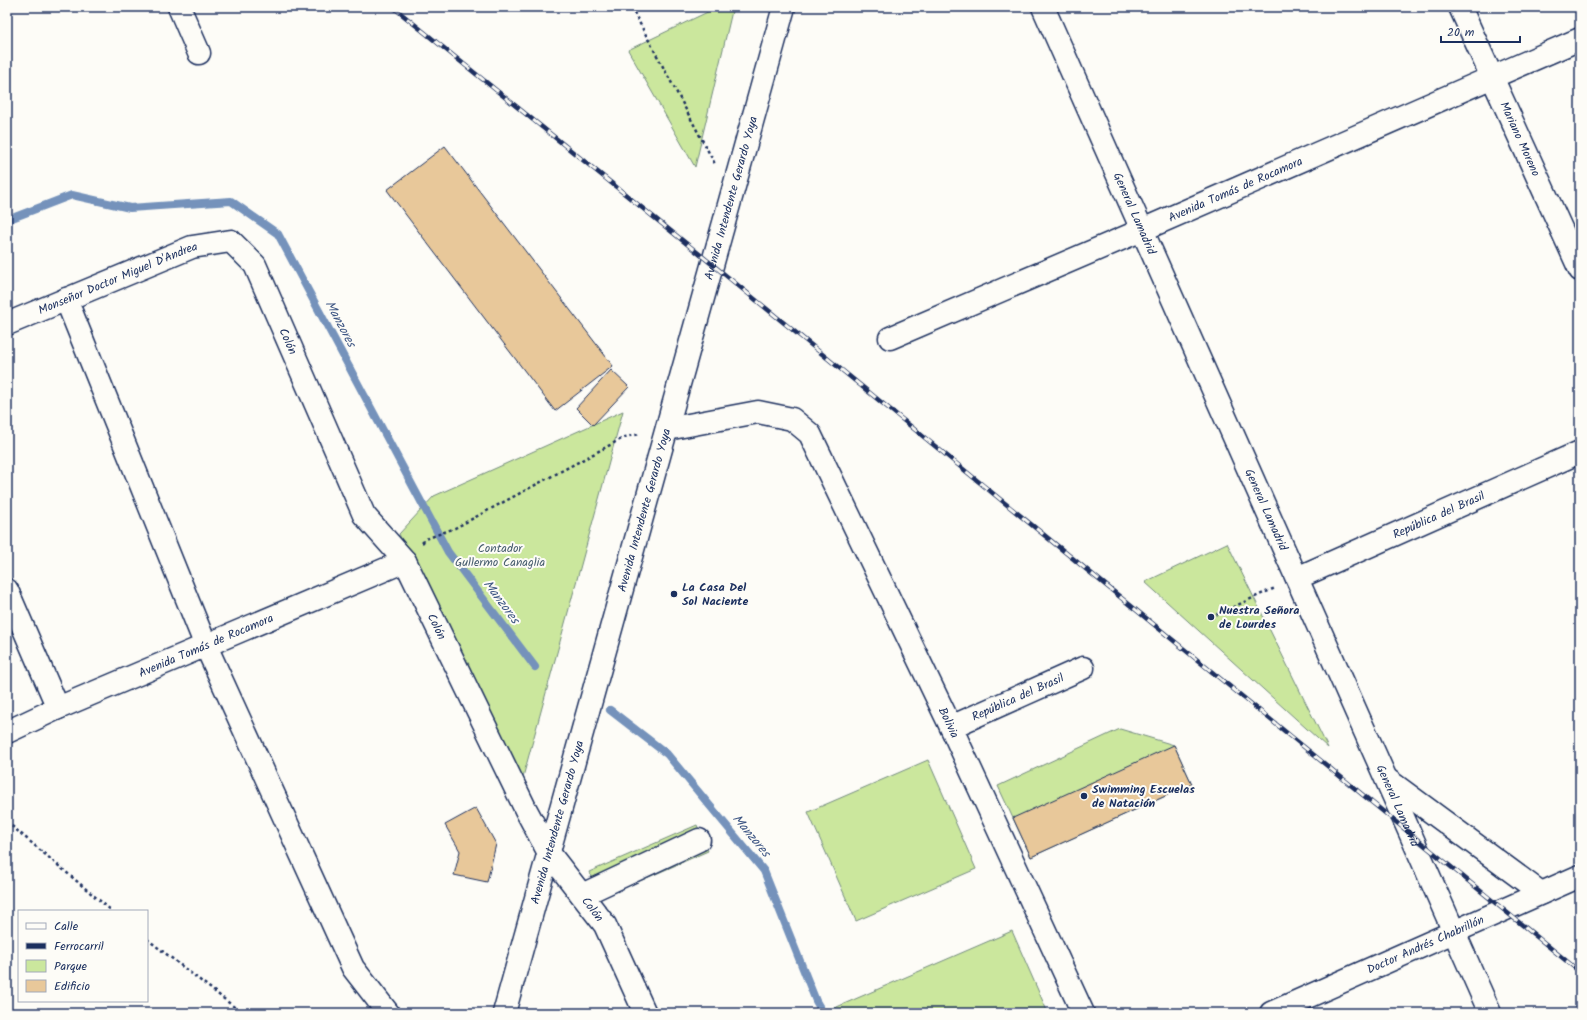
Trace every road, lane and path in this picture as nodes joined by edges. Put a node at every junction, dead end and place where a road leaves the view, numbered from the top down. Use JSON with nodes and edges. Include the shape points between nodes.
{"nodes":[{"id":1,"x":179,"y":7,"type":"edge"},
{"id":2,"x":632,"y":7,"type":"edge"},
{"id":3,"x":784,"y":7,"type":"edge"},
{"id":4,"x":1043,"y":7,"type":"edge"},
{"id":5,"x":1460,"y":7,"type":"edge"},
{"id":6,"x":1580,"y":40,"type":"edge"},
{"id":7,"x":199,"y":53,"type":"dead end"},
{"id":8,"x":1492,"y":78,"type":"junction"},
{"id":9,"x":732,"y":196,"type":"junction"},
{"id":10,"x":1142,"y":230,"type":"junction"},
{"id":11,"x":231,"y":241,"type":"joint"},
{"id":12,"x":1580,"y":270,"type":"edge"},
{"id":13,"x":66,"y":299,"type":"junction"},
{"id":14,"x":7,"y":324,"type":"edge"},
{"id":15,"x":890,"y":338,"type":"dead end"},
{"id":16,"x":667,"y":429,"type":"junction"},
{"id":17,"x":1580,"y":452,"type":"edge"},
{"id":18,"x":426,"y":539,"type":"dead end"},
{"id":19,"x":406,"y":561,"type":"junction"},
{"id":20,"x":1297,"y":578,"type":"junction"},
{"id":21,"x":7,"y":590,"type":"edge"},
{"id":22,"x":1211,"y":617,"type":"dead end"},
{"id":23,"x":206,"y":646,"type":"junction"},
{"id":24,"x":1083,"y":668,"type":"dead end"},
{"id":25,"x":58,"y":708,"type":"junction"},
{"id":26,"x":951,"y":727,"type":"junction"},
{"id":27,"x":7,"y":732,"type":"edge"},
{"id":28,"x":1387,"y":779,"type":"junction"},
{"id":29,"x":7,"y":822,"type":"edge"},
{"id":30,"x":699,"y":840,"type":"dead end"},
{"id":31,"x":548,"y":853,"type":"junction"},
{"id":32,"x":1580,"y":876,"type":"edge"},
{"id":33,"x":1541,"y":893,"type":"junction"},
{"id":34,"x":582,"y":895,"type":"junction"},
{"id":35,"x":111,"y":910,"type":"edge"},
{"id":36,"x":1454,"y":932,"type":"junction"},
{"id":37,"x":148,"y":940,"type":"edge"},
{"id":38,"x":242,"y":1013,"type":"edge"},
{"id":39,"x":388,"y":1013,"type":"edge"},
{"id":40,"x":504,"y":1013,"type":"edge"},
{"id":41,"x":645,"y":1013,"type":"edge"},
{"id":42,"x":1083,"y":1013,"type":"edge"},
{"id":43,"x":1272,"y":1013,"type":"edge"},
{"id":44,"x":1490,"y":1013,"type":"edge"}],
"edges":[{"from":1,"to":7,"type":"street"},
{"from":2,"to":9,"type":"path"},
{"from":3,"to":9,"type":"street","name":"Avenida Intendente Gerardo Yoya"},
{"from":4,"to":10,"type":"street","name":"General Lamadrid"},
{"from":5,"to":8,"type":"street","name":"Mariano Moreno"},
{"from":6,"to":8,"type":"street","name":"Avenida Tomás de Rocamora"},
{"from":8,"to":10,"type":"street","name":"Avenida Tomás de Rocamora"},
{"from":8,"to":12,"type":"street","name":"Mariano Moreno"},
{"from":9,"to":16,"type":"street","name":"Avenida Intendente Gerardo Yoya"},
{"from":10,"to":15,"type":"street","name":"Avenida Tomás de Rocamora"},
{"from":10,"to":20,"type":"street","name":"General Lamadrid"},
{"from":11,"to":13,"type":"street","name":"Monseñor Doctor Miguel D'Andrea","via":[[192,247]]},
{"from":11,"to":19,"type":"street","name":"Colón","via":[[255,265],[364,515]]},
{"from":13,"to":14,"type":"street","name":"Monseñor Doctor Miguel D'Andrea"},
{"from":13,"to":23,"type":"street"},
{"from":16,"to":18,"type":"path","via":[[625,437],[455,528]]},
{"from":16,"to":26,"type":"street","name":"Bolivia","via":[[758,412],[792,419],[810,434]]},
{"from":16,"to":31,"type":"street","name":"Avenida Intendente Gerardo Yoya"},
{"from":17,"to":20,"type":"street","name":"República del Brasil"},
{"from":19,"to":23,"type":"street","name":"Avenida Tomás de Rocamora"},
{"from":19,"to":31,"type":"street","name":"Colón"},
{"from":20,"to":22,"type":"path"},
{"from":20,"to":28,"type":"street","name":"General Lamadrid"},
{"from":21,"to":25,"type":"street"},
{"from":23,"to":25,"type":"street","name":"Avenida Tomás de Rocamora"},
{"from":23,"to":39,"type":"street","via":[[353,968]]},
{"from":24,"to":26,"type":"street","name":"República del Brasil"},
{"from":25,"to":27,"type":"street","name":"Avenida Tomás de Rocamora"},
{"from":26,"to":42,"type":"street","name":"Bolivia"},
{"from":28,"to":33,"type":"street"},
{"from":28,"to":36,"type":"street","name":"General Lamadrid"},
{"from":29,"to":35,"type":"path"},
{"from":30,"to":34,"type":"street"},
{"from":31,"to":34,"type":"street","name":"Colón"},
{"from":31,"to":40,"type":"street","name":"Avenida Intendente Gerardo Yoya"},
{"from":32,"to":33,"type":"street","name":"Doctor Andrés Chabrillón"},
{"from":33,"to":36,"type":"street","name":"Doctor Andrés Chabrillón"},
{"from":34,"to":41,"type":"street","name":"Colón","via":[[605,925]]},
{"from":36,"to":43,"type":"street","name":"Doctor Andrés Chabrillón"},
{"from":36,"to":44,"type":"street","name":"General Lamadrid"},
{"from":37,"to":38,"type":"path"}]}
